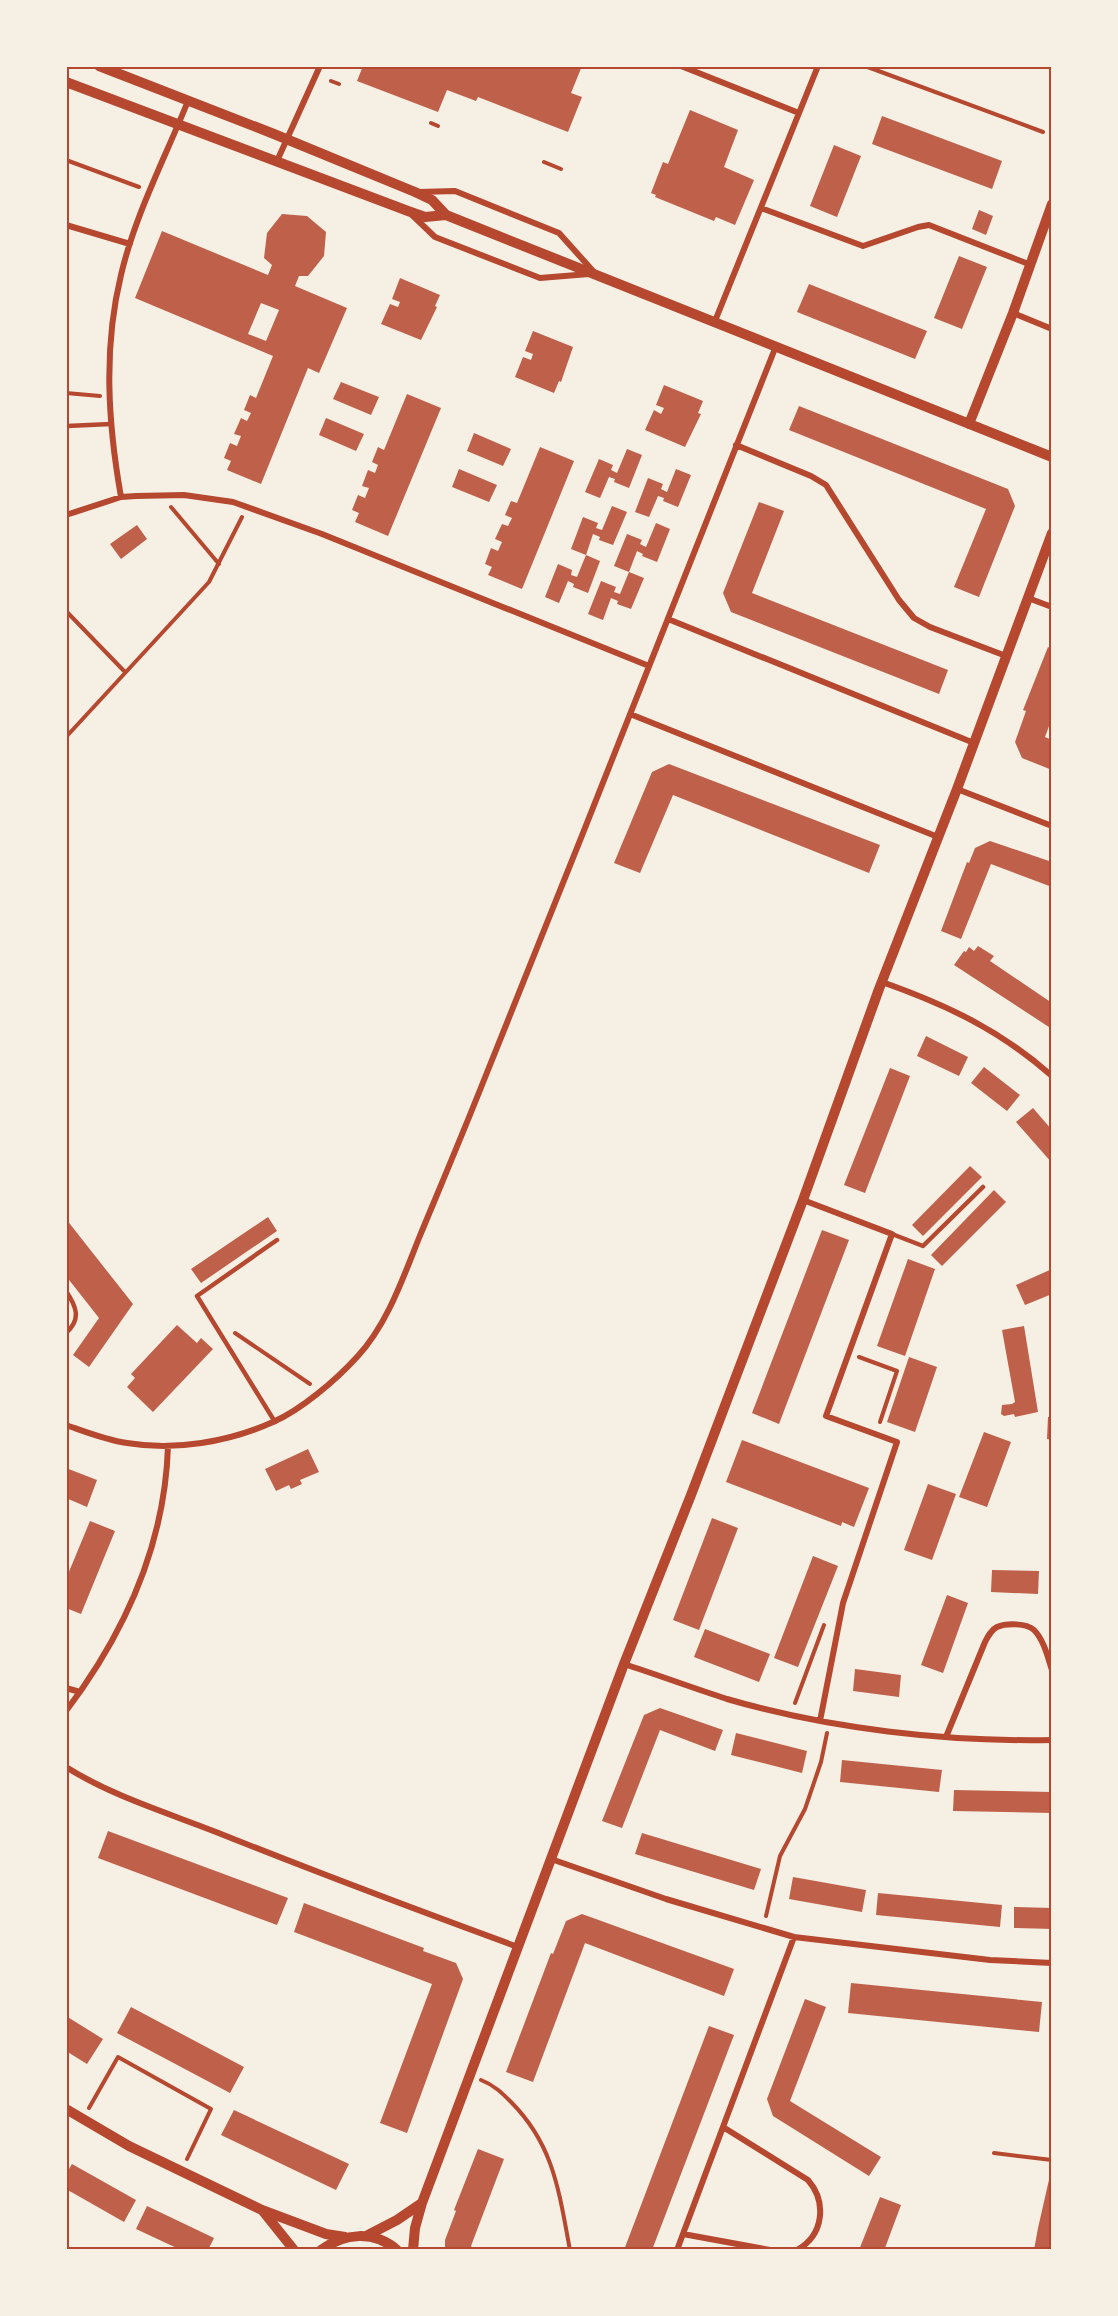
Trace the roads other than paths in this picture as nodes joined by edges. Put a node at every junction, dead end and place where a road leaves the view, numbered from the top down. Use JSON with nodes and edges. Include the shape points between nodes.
{"nodes":[{"id":1,"x":99,"y":66,"type":"edge"},
{"id":2,"x":320,"y":66,"type":"edge"},
{"id":3,"x":681,"y":66,"type":"edge"},
{"id":4,"x":818,"y":66,"type":"edge"},
{"id":5,"x":115,"y":69,"type":"edge"},
{"id":6,"x":66,"y":82,"type":"edge"},
{"id":7,"x":188,"y":101,"type":"junction"},
{"id":8,"x":799,"y":113,"type":"junction"},
{"id":9,"x":179,"y":123,"type":"junction"},
{"id":10,"x":288,"y":140,"type":"junction"},
{"id":11,"x":277,"y":161,"type":"junction"},
{"id":12,"x":415,"y":192,"type":"junction"},
{"id":13,"x":1052,"y":204,"type":"edge"},
{"id":14,"x":761,"y":208,"type":"junction"},
{"id":15,"x":408,"y":211,"type":"junction"},
{"id":16,"x":446,"y":214,"type":"junction"},
{"id":17,"x":66,"y":225,"type":"edge"},
{"id":18,"x":130,"y":244,"type":"junction"},
{"id":19,"x":1031,"y":265,"type":"junction"},
{"id":20,"x":596,"y":273,"type":"junction"},
{"id":21,"x":1013,"y":313,"type":"junction"},
{"id":22,"x":715,"y":321,"type":"junction"},
{"id":23,"x":1052,"y":329,"type":"edge"},
{"id":24,"x":776,"y":346,"type":"junction"},
{"id":25,"x":66,"y":423,"type":"edge"},
{"id":26,"x":111,"y":424,"type":"junction"},
{"id":27,"x":969,"y":424,"type":"junction"},
{"id":28,"x":736,"y":445,"type":"junction"},
{"id":29,"x":1052,"y":457,"type":"edge"},
{"id":30,"x":121,"y":497,"type":"junction"},
{"id":31,"x":66,"y":515,"type":"edge"},
{"id":32,"x":1052,"y":533,"type":"edge"},
{"id":33,"x":1028,"y":598,"type":"junction"},
{"id":34,"x":1052,"y":607,"type":"edge"},
{"id":35,"x":668,"y":619,"type":"junction"},
{"id":36,"x":1006,"y":656,"type":"junction"},
{"id":37,"x":649,"y":666,"type":"junction"},
{"id":38,"x":630,"y":714,"type":"junction"},
{"id":39,"x":974,"y":742,"type":"junction"},
{"id":40,"x":957,"y":789,"type":"junction"},
{"id":41,"x":1052,"y":826,"type":"edge"},
{"id":42,"x":938,"y":837,"type":"junction"},
{"id":43,"x":882,"y":982,"type":"junction"},
{"id":44,"x":1052,"y":1076,"type":"edge"},
{"id":45,"x":983,"y":1187,"type":"dead end"},
{"id":46,"x":804,"y":1200,"type":"junction"},
{"id":47,"x":892,"y":1234,"type":"junction"},
{"id":48,"x":277,"y":1240,"type":"dead end"},
{"id":49,"x":66,"y":1291,"type":"edge"},
{"id":50,"x":66,"y":1333,"type":"edge"},
{"id":51,"x":275,"y":1422,"type":"junction"},
{"id":52,"x":66,"y":1425,"type":"edge"},
{"id":53,"x":168,"y":1446,"type":"junction"},
{"id":54,"x":624,"y":1664,"type":"junction"},
{"id":55,"x":1052,"y":1670,"type":"edge"},
{"id":56,"x":66,"y":1688,"type":"edge"},
{"id":57,"x":80,"y":1692,"type":"junction"},
{"id":58,"x":66,"y":1711,"type":"edge"},
{"id":59,"x":820,"y":1721,"type":"junction"},
{"id":60,"x":946,"y":1737,"type":"junction"},
{"id":61,"x":1052,"y":1740,"type":"edge"},
{"id":62,"x":66,"y":1767,"type":"edge"},
{"id":63,"x":551,"y":1859,"type":"junction"},
{"id":64,"x":794,"y":1937,"type":"junction"},
{"id":65,"x":518,"y":1947,"type":"junction"},
{"id":66,"x":1052,"y":1963,"type":"edge"},
{"id":67,"x":66,"y":2109,"type":"edge"},
{"id":68,"x":723,"y":2127,"type":"junction"},
{"id":69,"x":422,"y":2203,"type":"junction"},
{"id":70,"x":262,"y":2210,"type":"junction"},
{"id":71,"x":683,"y":2234,"type":"junction"},
{"id":72,"x":368,"y":2235,"type":"junction"},
{"id":73,"x":345,"y":2237,"type":"junction"},
{"id":74,"x":294,"y":2250,"type":"edge"},
{"id":75,"x":321,"y":2250,"type":"edge"},
{"id":76,"x":397,"y":2250,"type":"edge"},
{"id":77,"x":413,"y":2250,"type":"edge"},
{"id":78,"x":677,"y":2250,"type":"edge"},
{"id":79,"x":770,"y":2250,"type":"edge"},
{"id":80,"x":796,"y":2250,"type":"edge"}],
"edges":[{"from":1,"to":5,"type":"street"},
{"from":2,"to":10,"type":"street"},
{"from":3,"to":8,"type":"street"},
{"from":4,"to":8,"type":"street"},
{"from":5,"to":7,"type":"street"},
{"from":6,"to":9,"type":"street"},
{"from":7,"to":9,"type":"street"},
{"from":7,"to":10,"type":"street"},
{"from":8,"to":14,"type":"street"},
{"from":9,"to":11,"type":"street"},
{"from":9,"to":18,"type":"street"},
{"from":10,"to":11,"type":"street"},
{"from":10,"to":12,"type":"street"},
{"from":11,"to":15,"type":"street"},
{"from":12,"to":16,"type":"street","via":[[432,200]]},
{"from":12,"to":20,"type":"street","via":[[455,191],[559,233]]},
{"from":13,"to":19,"type":"street"},
{"from":14,"to":19,"type":"street","via":[[863,246],[929,225]]},
{"from":14,"to":22,"type":"street"},
{"from":15,"to":16,"type":"street","via":[[425,217]]},
{"from":15,"to":20,"type":"street","via":[[435,237],[540,278]]},
{"from":16,"to":20,"type":"street"},
{"from":17,"to":18,"type":"street"},
{"from":18,"to":26,"type":"street","via":[[111,336]]},
{"from":19,"to":21,"type":"street"},
{"from":20,"to":22,"type":"street"},
{"from":21,"to":23,"type":"street"},
{"from":21,"to":27,"type":"street"},
{"from":22,"to":24,"type":"street"},
{"from":24,"to":27,"type":"street"},
{"from":24,"to":28,"type":"street"},
{"from":25,"to":26,"type":"lane"},
{"from":26,"to":30,"type":"street"},
{"from":27,"to":29,"type":"street"},
{"from":28,"to":35,"type":"street"},
{"from":28,"to":36,"type":"street","via":[[826,485],[914,618]]},
{"from":30,"to":31,"type":"street"},
{"from":30,"to":37,"type":"street","via":[[212,498],[248,506]]},
{"from":32,"to":33,"type":"street"},
{"from":33,"to":34,"type":"street"},
{"from":33,"to":36,"type":"street"},
{"from":35,"to":37,"type":"street"},
{"from":35,"to":39,"type":"street"},
{"from":36,"to":39,"type":"street"},
{"from":37,"to":38,"type":"street"},
{"from":38,"to":42,"type":"street"},
{"from":38,"to":51,"type":"street","via":[[399,1288],[381,1324],[359,1355],[321,1392]]},
{"from":39,"to":40,"type":"street"},
{"from":40,"to":41,"type":"street"},
{"from":40,"to":42,"type":"street"},
{"from":42,"to":43,"type":"street"},
{"from":43,"to":44,"type":"street","via":[[988,1028]]},
{"from":43,"to":46,"type":"street"},
{"from":45,"to":47,"type":"lane","via":[[923,1246]]},
{"from":46,"to":47,"type":"street"},
{"from":46,"to":54,"type":"street"},
{"from":47,"to":59,"type":"street","via":[[826,1416],[897,1442],[843,1603]]},
{"from":48,"to":51,"type":"lane","via":[[197,1296]]},
{"from":49,"to":50,"type":"lane","via":[[76,1306],[75,1319]]},
{"from":51,"to":53,"type":"street","via":[[229,1437]]},
{"from":52,"to":53,"type":"street","via":[[128,1444]]},
{"from":53,"to":57,"type":"street","via":[[167,1482],[142,1581]]},
{"from":54,"to":59,"type":"street","via":[[728,1699]]},
{"from":54,"to":63,"type":"street"},
{"from":55,"to":60,"type":"street","via":[[1034,1630],[1020,1625],[998,1627],[985,1642]]},
{"from":56,"to":57,"type":"street"},
{"from":57,"to":58,"type":"street"},
{"from":59,"to":60,"type":"street"},
{"from":60,"to":61,"type":"street"},
{"from":62,"to":65,"type":"street","via":[[133,1800]]},
{"from":63,"to":64,"type":"street"},
{"from":63,"to":65,"type":"street"},
{"from":64,"to":66,"type":"street","via":[[979,1959]]},
{"from":64,"to":68,"type":"street"},
{"from":65,"to":69,"type":"street"},
{"from":67,"to":70,"type":"street","via":[[181,2172]]},
{"from":68,"to":71,"type":"street"},
{"from":68,"to":80,"type":"street","via":[[815,2188],[822,2207],[820,2217],[814,2235]]},
{"from":69,"to":72,"type":"street"},
{"from":69,"to":77,"type":"street"},
{"from":70,"to":73,"type":"street","via":[[326,2234]]},
{"from":70,"to":74,"type":"street"},
{"from":71,"to":78,"type":"street"},
{"from":71,"to":79,"type":"street"},
{"from":72,"to":73,"type":"street"},
{"from":72,"to":76,"type":"street"},
{"from":73,"to":75,"type":"street"}]}
